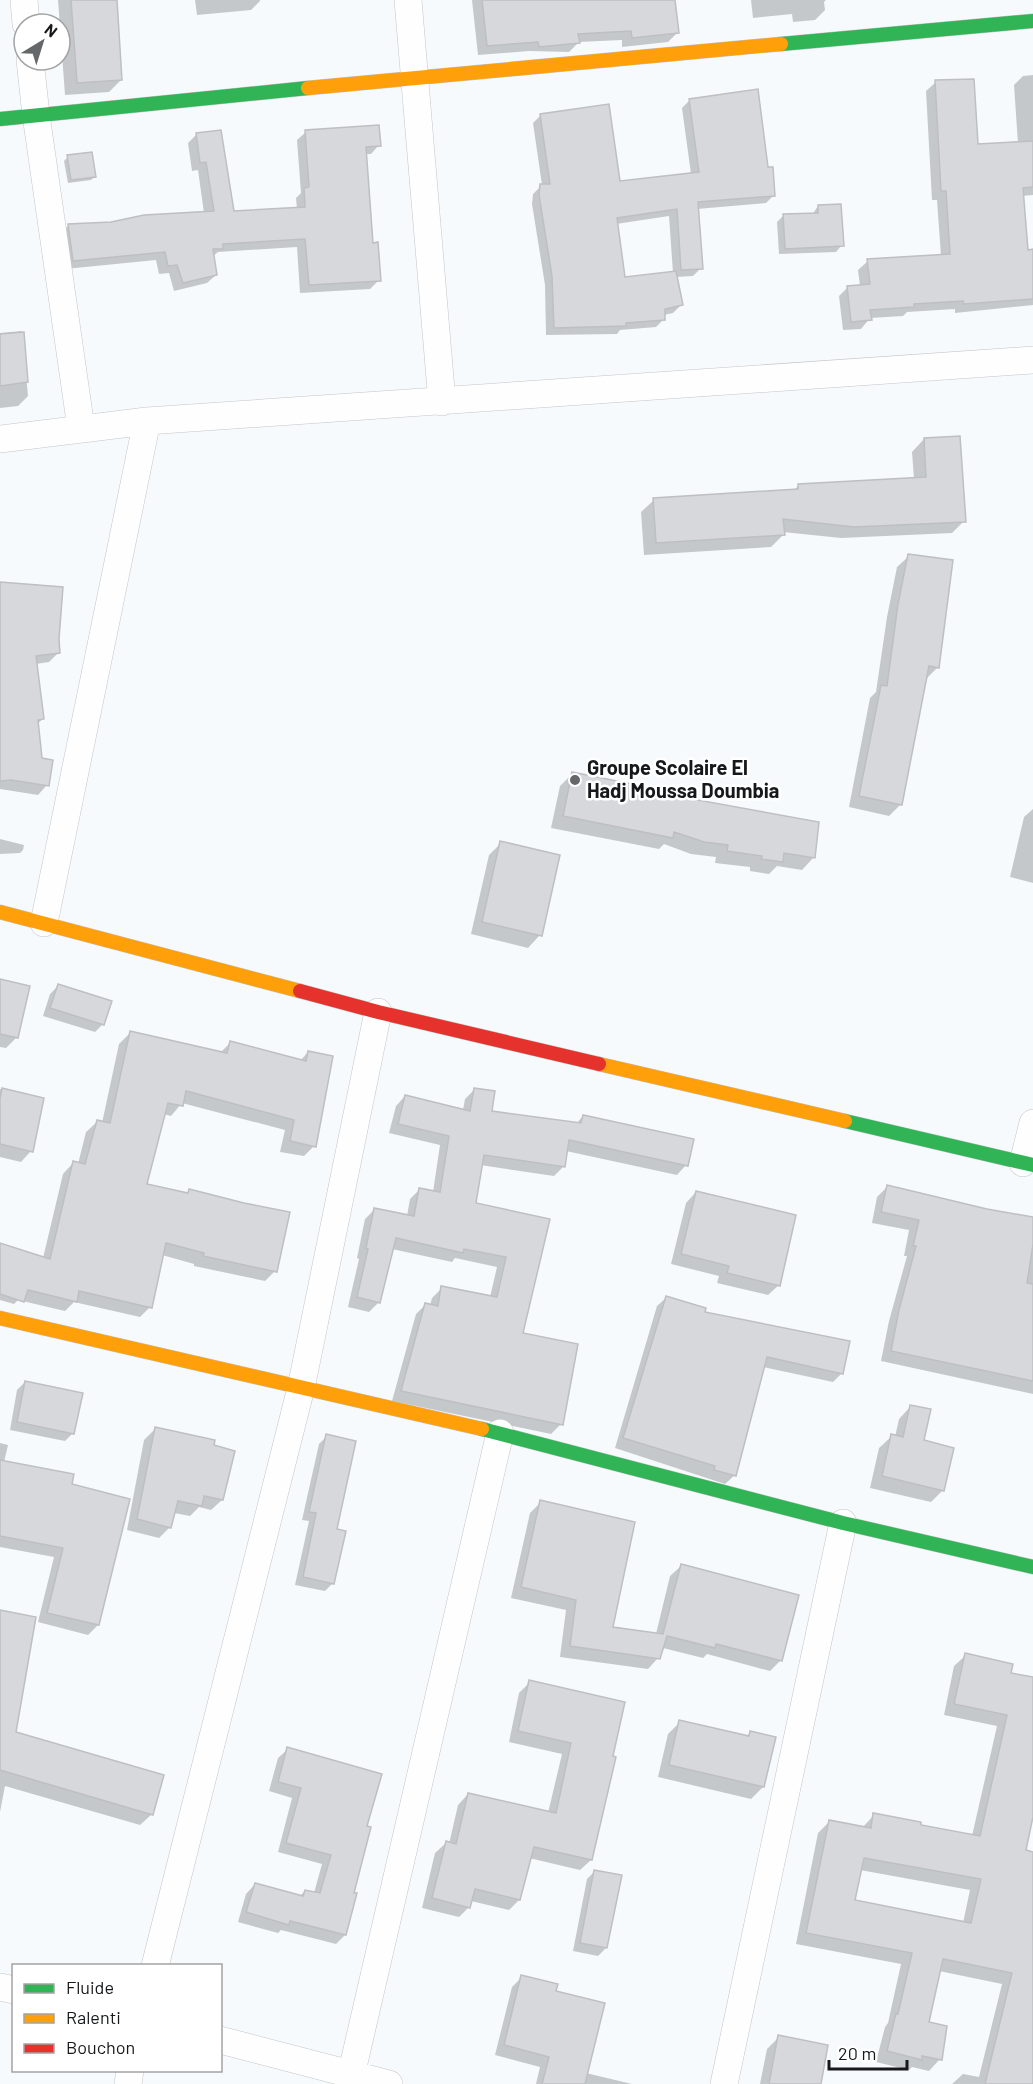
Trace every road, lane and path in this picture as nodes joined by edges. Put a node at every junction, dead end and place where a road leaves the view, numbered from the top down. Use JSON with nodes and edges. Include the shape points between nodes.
{"nodes":[{"id":1,"x":408,"y":0,"type":"edge"},
{"id":2,"x":1033,"y":21,"type":"edge"},
{"id":3,"x":31,"y":72,"type":"edge"},
{"id":4,"x":416,"y":77,"type":"junction"},
{"id":5,"x":36,"y":115,"type":"junction"},
{"id":6,"x":0,"y":118,"type":"edge"},
{"id":7,"x":1033,"y":360,"type":"edge"},
{"id":8,"x":442,"y":402,"type":"junction"},
{"id":9,"x":147,"y":421,"type":"junction"},
{"id":10,"x":81,"y":428,"type":"junction"},
{"id":11,"x":0,"y":439,"type":"edge"},
{"id":12,"x":0,"y":912,"type":"edge"},
{"id":13,"x":44,"y":923,"type":"junction"},
{"id":14,"x":378,"y":1012,"type":"junction"},
{"id":15,"x":1033,"y":1123,"type":"edge"},
{"id":16,"x":1028,"y":1164,"type":"edge"},
{"id":17,"x":0,"y":1318,"type":"edge"},
{"id":18,"x":301,"y":1388,"type":"junction"},
{"id":19,"x":500,"y":1433,"type":"junction"},
{"id":20,"x":843,"y":1523,"type":"junction"},
{"id":21,"x":1033,"y":1567,"type":"edge"},
{"id":22,"x":155,"y":1964,"type":"edge"},
{"id":23,"x":222,"y":2041,"type":"edge"},
{"id":24,"x":350,"y":2079,"type":"edge"},
{"id":25,"x":389,"y":2084,"type":"edge"},
{"id":26,"x":724,"y":2084,"type":"edge"}],
"edges":[{"from":1,"to":4,"type":"street"},
{"from":2,"to":4,"type":"street"},
{"from":3,"to":5,"type":"street"},
{"from":4,"to":5,"type":"street"},
{"from":4,"to":8,"type":"street"},
{"from":5,"to":6,"type":"street"},
{"from":5,"to":10,"type":"street"},
{"from":7,"to":8,"type":"street"},
{"from":8,"to":9,"type":"street"},
{"from":9,"to":10,"type":"street"},
{"from":9,"to":13,"type":"street"},
{"from":10,"to":11,"type":"street"},
{"from":12,"to":13,"type":"street"},
{"from":13,"to":14,"type":"street"},
{"from":14,"to":16,"type":"street"},
{"from":14,"to":18,"type":"street"},
{"from":15,"to":16,"type":"street"},
{"from":17,"to":18,"type":"street"},
{"from":18,"to":19,"type":"street"},
{"from":18,"to":22,"type":"street"},
{"from":19,"to":20,"type":"street"},
{"from":19,"to":24,"type":"street"},
{"from":20,"to":21,"type":"street"},
{"from":20,"to":26,"type":"street"},
{"from":23,"to":24,"type":"street"},
{"from":24,"to":25,"type":"street"}]}
